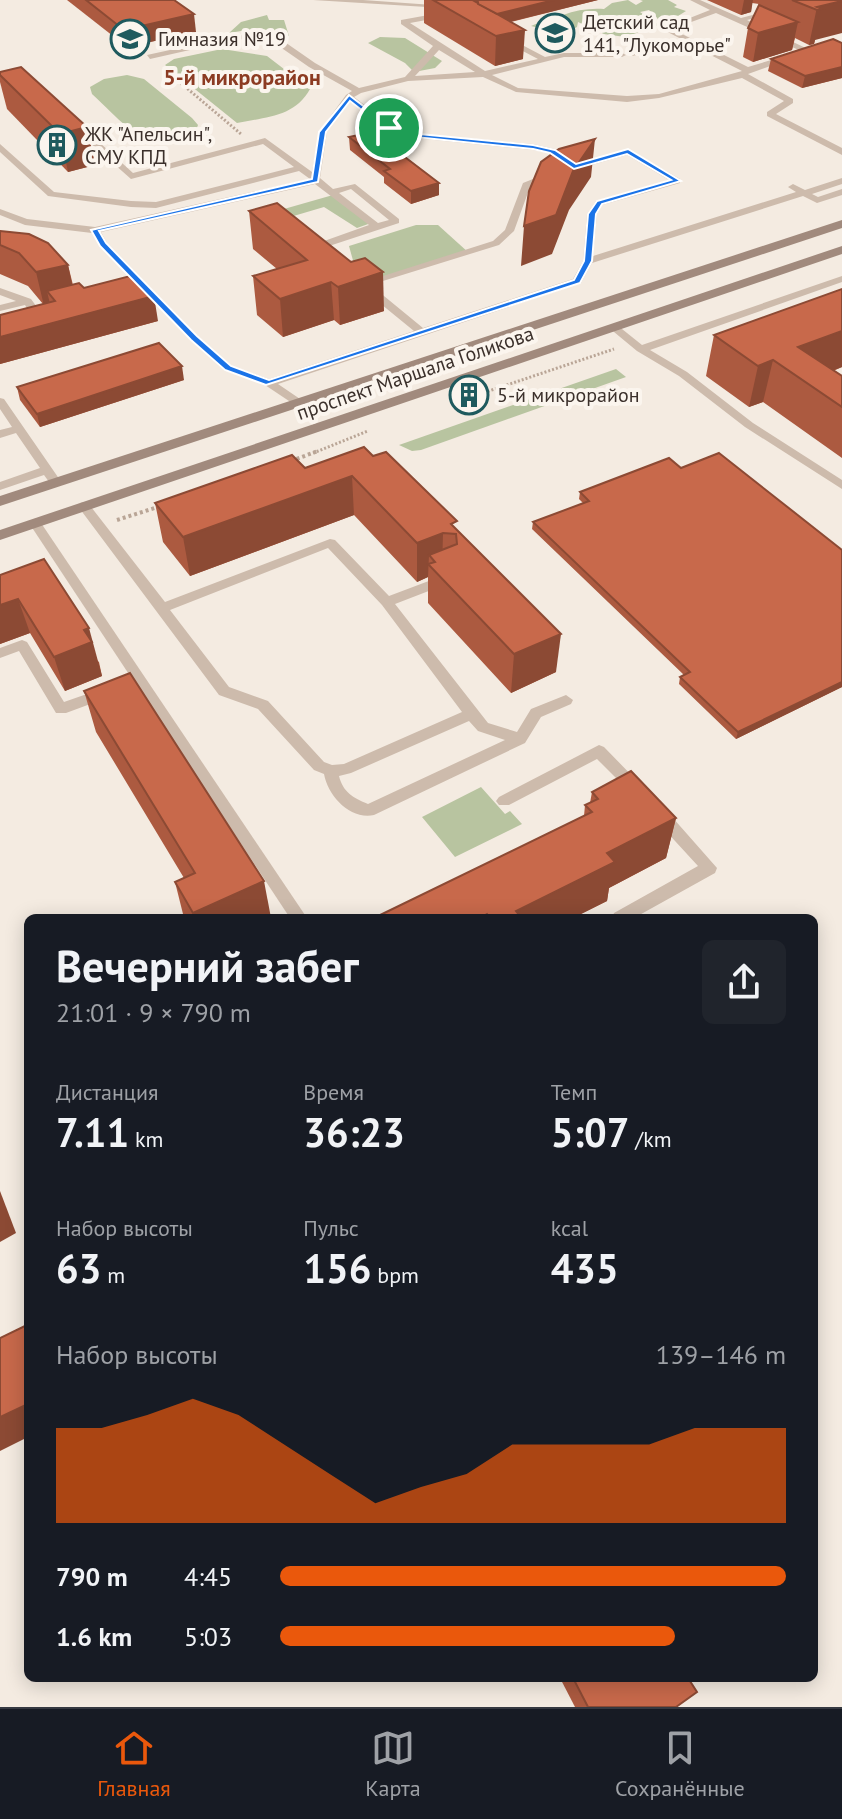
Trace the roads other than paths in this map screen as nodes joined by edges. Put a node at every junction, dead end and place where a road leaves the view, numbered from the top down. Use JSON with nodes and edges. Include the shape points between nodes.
{"nodes":[{"id":1,"x":317,"y":0,"type":"edge"},
{"id":2,"x":694,"y":0,"type":"edge"},
{"id":3,"x":372,"y":3,"type":"junction"},
{"id":4,"x":752,"y":7,"type":"dead end"},
{"id":5,"x":716,"y":10,"type":"junction"},
{"id":6,"x":779,"y":10,"type":"edge"},
{"id":7,"x":766,"y":13,"type":"junction"},
{"id":8,"x":740,"y":20,"type":"junction"},
{"id":9,"x":404,"y":22,"type":"junction"},
{"id":10,"x":493,"y":32,"type":"edge"},
{"id":11,"x":690,"y":41,"type":"junction"},
{"id":12,"x":438,"y":46,"type":"junction"},
{"id":13,"x":635,"y":54,"type":"dead end"},
{"id":14,"x":622,"y":55,"type":"dead end"},
{"id":15,"x":150,"y":57,"type":"road end"},
{"id":16,"x":542,"y":58,"type":"junction"},
{"id":17,"x":745,"y":72,"type":"junction"},
{"id":18,"x":484,"y":74,"type":"junction"},
{"id":19,"x":408,"y":79,"type":"junction"},
{"id":20,"x":354,"y":94,"type":"junction"},
{"id":21,"x":64,"y":114,"type":"edge"},
{"id":22,"x":842,"y":136,"type":"edge"},
{"id":23,"x":823,"y":142,"type":"junction"},
{"id":24,"x":0,"y":147,"type":"edge"},
{"id":25,"x":842,"y":152,"type":"edge"},
{"id":26,"x":574,"y":167,"type":"junction"},
{"id":27,"x":297,"y":169,"type":"junction"},
{"id":28,"x":315,"y":181,"type":"junction"},
{"id":29,"x":842,"y":181,"type":"edge"},
{"id":30,"x":793,"y":187,"type":"dead end"},
{"id":31,"x":332,"y":192,"type":"junction"},
{"id":32,"x":842,"y":192,"type":"edge"},
{"id":33,"x":804,"y":193,"type":"junction"},
{"id":34,"x":0,"y":212,"type":"edge"},
{"id":35,"x":376,"y":226,"type":"junction"},
{"id":36,"x":840,"y":226,"type":"edge"},
{"id":37,"x":95,"y":230,"type":"junction"},
{"id":38,"x":842,"y":250,"type":"edge"},
{"id":39,"x":328,"y":256,"type":"edge"},
{"id":40,"x":588,"y":261,"type":"junction"},
{"id":41,"x":351,"y":275,"type":"edge"},
{"id":42,"x":842,"y":279,"type":"edge"},
{"id":43,"x":362,"y":284,"type":"junction"},
{"id":44,"x":144,"y":286,"type":"junction"},
{"id":45,"x":129,"y":290,"type":"edge"},
{"id":46,"x":0,"y":291,"type":"edge"},
{"id":47,"x":27,"y":301,"type":"junction"},
{"id":48,"x":0,"y":308,"type":"edge"},
{"id":49,"x":52,"y":310,"type":"edge"},
{"id":50,"x":37,"y":314,"type":"junction"},
{"id":51,"x":0,"y":324,"type":"edge"},
{"id":52,"x":613,"y":327,"type":"junction"},
{"id":53,"x":420,"y":331,"type":"junction"},
{"id":54,"x":637,"y":346,"type":"junction"},
{"id":55,"x":269,"y":383,"type":"junction"},
{"id":56,"x":0,"y":401,"type":"edge"},
{"id":57,"x":299,"y":403,"type":"junction"},
{"id":58,"x":19,"y":429,"type":"junction"},
{"id":59,"x":0,"y":434,"type":"edge"},
{"id":60,"x":52,"y":477,"type":"junction"},
{"id":61,"x":842,"y":485,"type":"edge"},
{"id":62,"x":0,"y":486,"type":"edge"},
{"id":63,"x":0,"y":501,"type":"edge"},
{"id":64,"x":84,"y":506,"type":"junction"},
{"id":65,"x":35,"y":523,"type":"junction"},
{"id":66,"x":0,"y":535,"type":"edge"},
{"id":67,"x":448,"y":578,"type":"edge"},
{"id":68,"x":387,"y":602,"type":"junction"},
{"id":69,"x":162,"y":608,"type":"junction"},
{"id":70,"x":0,"y":653,"type":"edge"},
{"id":71,"x":138,"y":680,"type":"junction"},
{"id":72,"x":566,"y":700,"type":"dead end"},
{"id":73,"x":471,"y":714,"type":"junction"},
{"id":74,"x":520,"y":739,"type":"junction"},
{"id":75,"x":331,"y":771,"type":"junction"},
{"id":76,"x":504,"y":801,"type":"dead end"},
{"id":77,"x":296,"y":914,"type":"edge"},
{"id":78,"x":627,"y":914,"type":"edge"}],
"edges":[{"from":1,"to":3,"type":"lane"},
{"from":2,"to":5,"type":"lane"},
{"from":3,"to":9,"type":"lane"},
{"from":3,"to":9,"type":"lane","via":[[446,6],[455,12]]},
{"from":4,"to":7,"type":"lane"},
{"from":5,"to":8,"type":"lane"},
{"from":5,"to":11,"type":"lane","via":[[666,29]]},
{"from":6,"to":7,"type":"lane"},
{"from":7,"to":8,"type":"lane"},
{"from":8,"to":17,"type":"lane","via":[[812,50]]},
{"from":9,"to":12,"type":"lane"},
{"from":10,"to":16,"type":"lane"},
{"from":11,"to":13,"type":"lane"},
{"from":11,"to":17,"type":"lane"},
{"from":12,"to":18,"type":"lane"},
{"from":12,"to":19,"type":"lane"},
{"from":14,"to":16,"type":"lane"},
{"from":15,"to":20,"type":"lane","via":[[260,36],[276,40]]},
{"from":16,"to":18,"type":"lane"},
{"from":17,"to":18,"type":"lane","via":[[659,96],[627,99],[516,90]]},
{"from":17,"to":23,"type":"lane","via":[[790,101],[770,114]]},
{"from":18,"to":19,"type":"lane"},
{"from":19,"to":20,"type":"lane"},
{"from":20,"to":26,"type":"lane","via":[[389,128],[408,135],[533,147],[552,151]]},
{"from":20,"to":28,"type":"lane","via":[[323,132]]},
{"from":21,"to":27,"type":"lane","via":[[131,176],[265,141]]},
{"from":22,"to":23,"type":"lane"},
{"from":23,"to":25,"type":"lane"},
{"from":24,"to":27,"type":"lane","via":[[51,194],[131,204],[156,205]]},
{"from":26,"to":40,"type":"lane","via":[[628,152],[677,181],[599,203],[592,214]]},
{"from":26,"to":43,"type":"lane","via":[[526,185],[509,231],[496,243]]},
{"from":27,"to":28,"type":"lane"},
{"from":28,"to":31,"type":"lane"},
{"from":28,"to":37,"type":"lane"},
{"from":29,"to":33,"type":"lane"},
{"from":30,"to":33,"type":"lane"},
{"from":31,"to":35,"type":"lane"},
{"from":31,"to":35,"type":"lane","via":[[352,186],[396,221]]},
{"from":32,"to":33,"type":"lane","via":[[817,200]]},
{"from":33,"to":40,"type":"lane"},
{"from":34,"to":37,"type":"lane","via":[[25,222]]},
{"from":35,"to":39,"type":"lane","via":[[316,247]]},
{"from":36,"to":57,"type":"main road","name":"проспект Маршала Голикова"},
{"from":37,"to":44,"type":"lane"},
{"from":38,"to":52,"type":"main road","name":"проспект Маршала Голикова"},
{"from":40,"to":53,"type":"lane","via":[[577,281]]},
{"from":41,"to":43,"type":"lane"},
{"from":42,"to":54,"type":"lane"},
{"from":43,"to":53,"type":"lane"},
{"from":44,"to":45,"type":"lane"},
{"from":44,"to":55,"type":"lane","via":[[228,368]]},
{"from":46,"to":47,"type":"lane"},
{"from":47,"to":48,"type":"lane"},
{"from":47,"to":50,"type":"lane"},
{"from":49,"to":50,"type":"lane"},
{"from":50,"to":51,"type":"lane"},
{"from":52,"to":54,"type":"lane"},
{"from":52,"to":64,"type":"main road","name":"проспект Маршала Голикова"},
{"from":53,"to":55,"type":"lane"},
{"from":54,"to":61,"type":"lane"},
{"from":55,"to":57,"type":"lane"},
{"from":56,"to":58,"type":"lane"},
{"from":57,"to":60,"type":"main road","name":"проспект Маршала Голикова"},
{"from":58,"to":59,"type":"lane"},
{"from":58,"to":60,"type":"lane"},
{"from":60,"to":62,"type":"lane"},
{"from":60,"to":63,"type":"main road","name":"проспект Маршала Голикова"},
{"from":64,"to":65,"type":"main road","name":"проспект Маршала Голикова"},
{"from":64,"to":69,"type":"lane"},
{"from":65,"to":66,"type":"main road","name":"проспект Маршала Голикова"},
{"from":65,"to":71,"type":"lane"},
{"from":67,"to":68,"type":"lane"},
{"from":68,"to":69,"type":"lane","via":[[330,543]]},
{"from":68,"to":73,"type":"lane"},
{"from":69,"to":75,"type":"lane","via":[[224,691],[263,705],[319,766]]},
{"from":70,"to":71,"type":"lane","via":[[22,645],[61,709]]},
{"from":71,"to":77,"type":"lane"},
{"from":72,"to":74,"type":"lane","via":[[536,713]]},
{"from":73,"to":74,"type":"lane","via":[[483,727]]},
{"from":73,"to":75,"type":"lane"},
{"from":74,"to":75,"type":"lane","via":[[368,811],[348,803],[332,786]]},
{"from":76,"to":78,"type":"lane","via":[[599,751],[634,796],[709,868]]}]}
